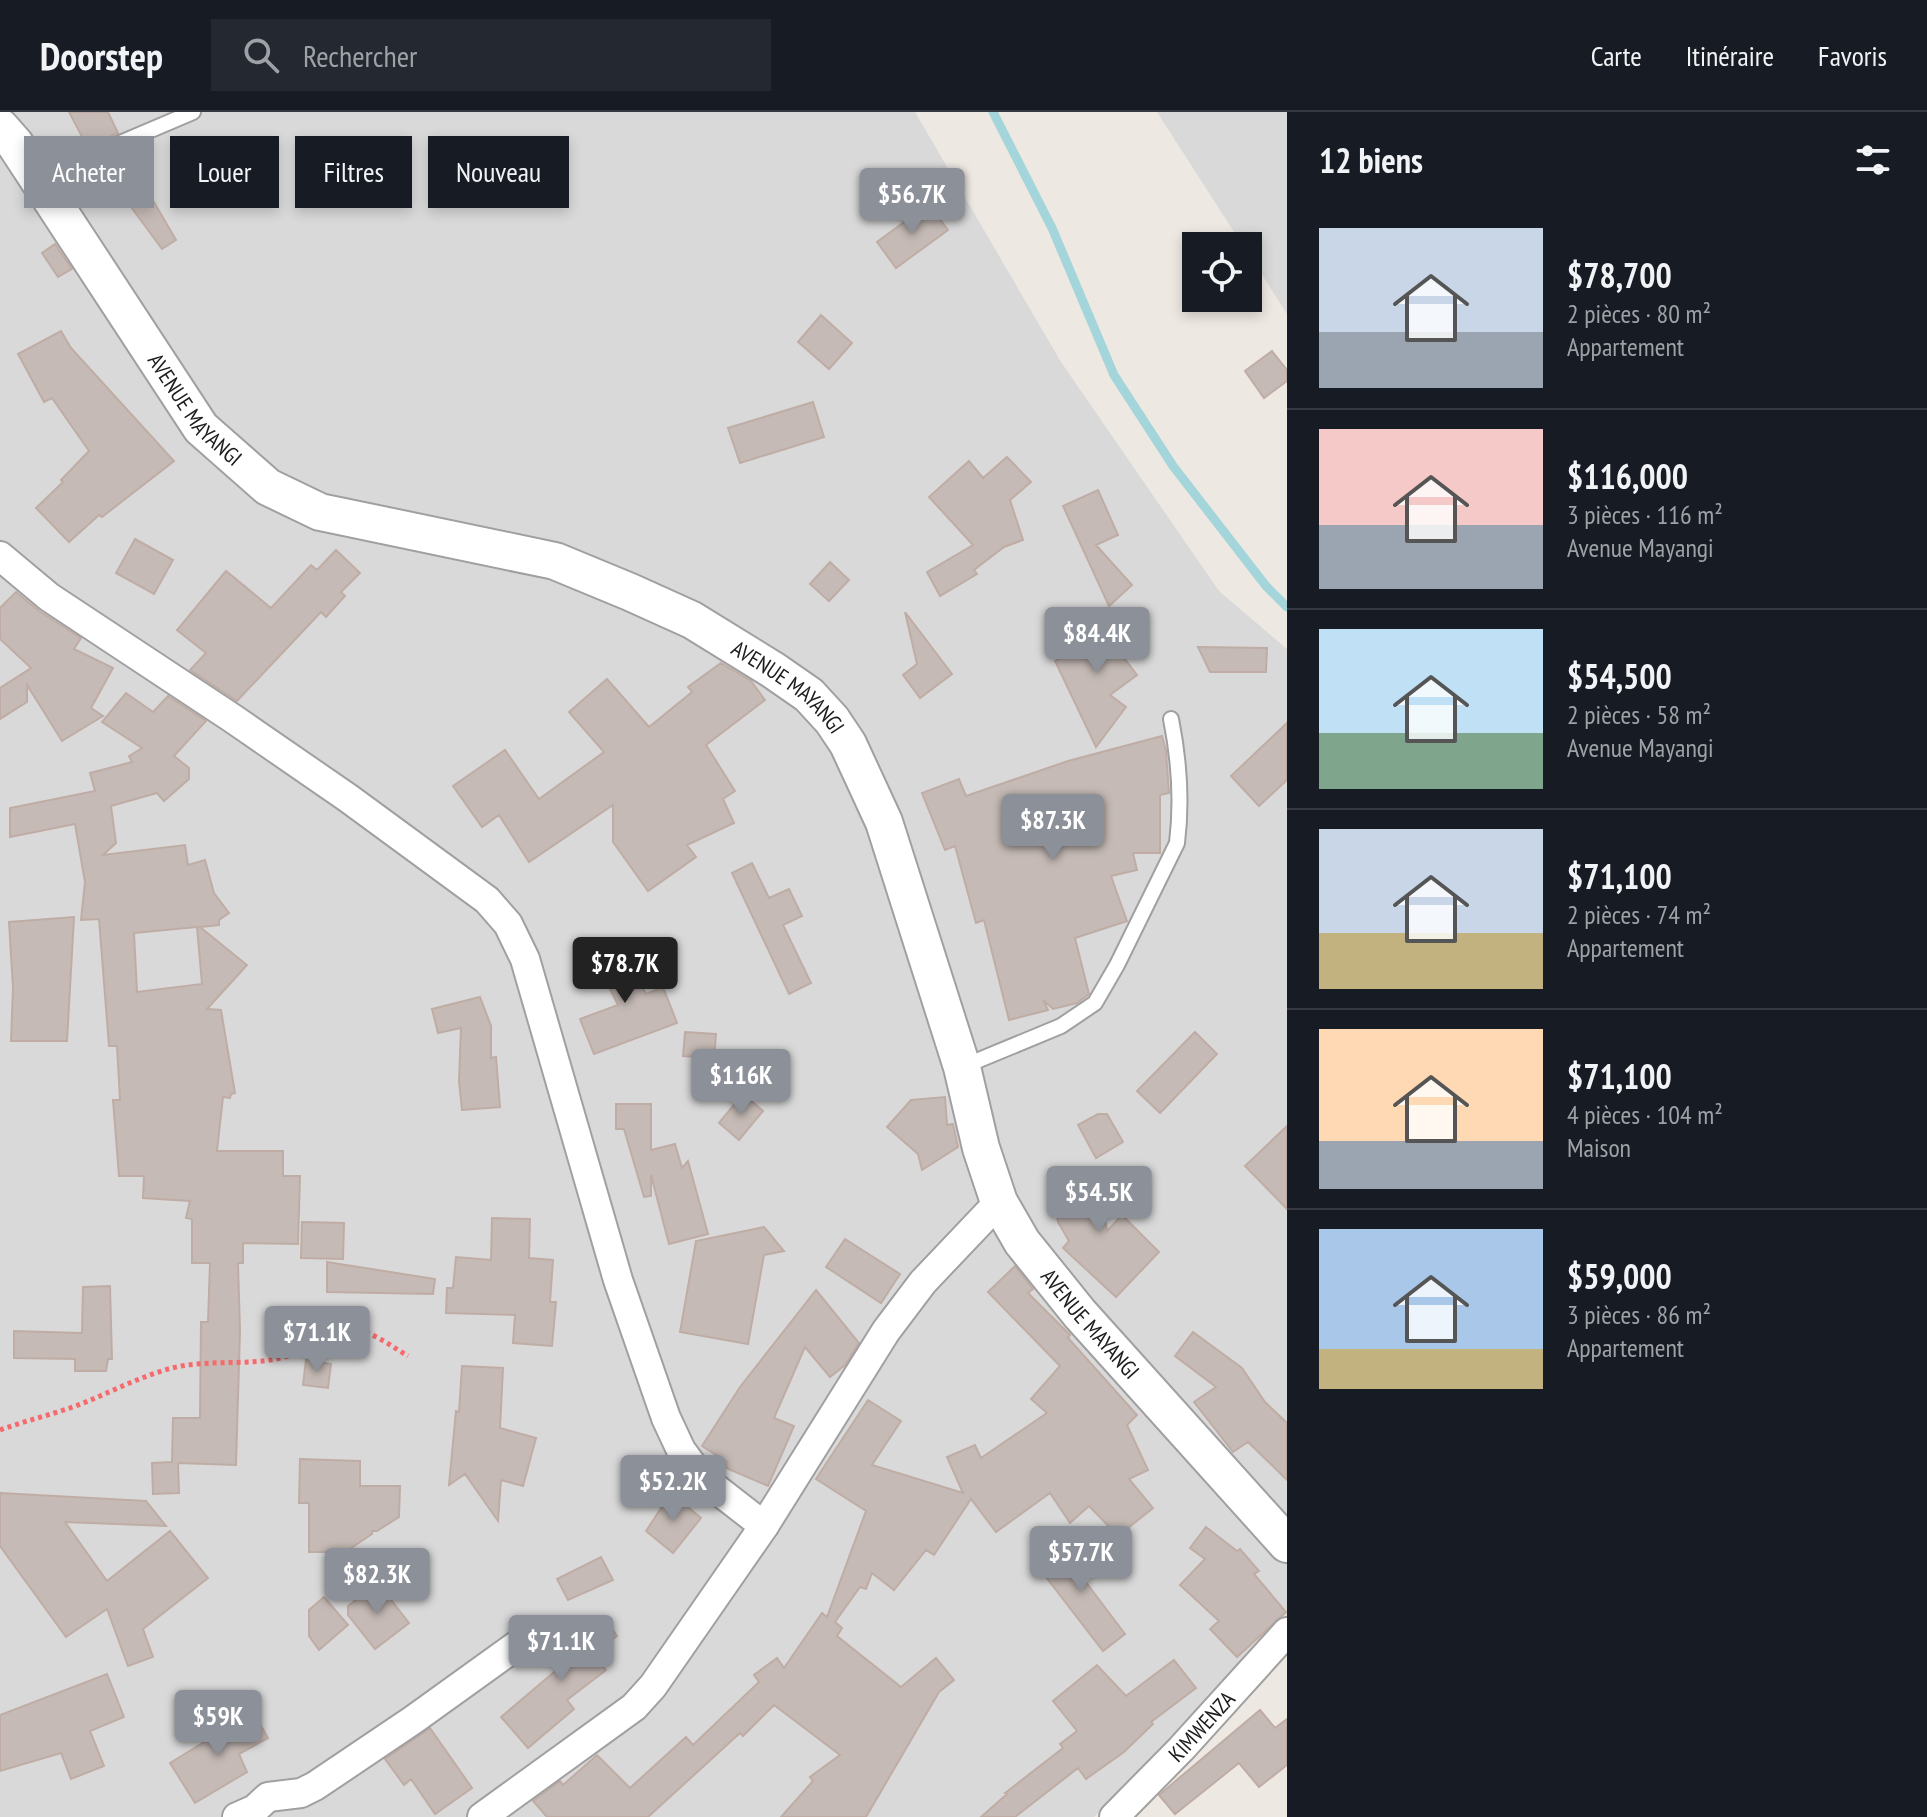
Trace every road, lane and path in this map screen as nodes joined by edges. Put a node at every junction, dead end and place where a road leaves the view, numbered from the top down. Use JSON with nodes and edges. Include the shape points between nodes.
{"nodes":[{"id":1,"x":193,"y":112,"type":"edge"},
{"id":2,"x":0,"y":127,"type":"edge"},
{"id":3,"x":136,"y":136,"type":"edge"},
{"id":4,"x":24,"y":158,"type":"edge"},
{"id":5,"x":57,"y":208,"type":"edge"},
{"id":6,"x":0,"y":556,"type":"edge"},
{"id":7,"x":1171,"y":719,"type":"dead end"},
{"id":8,"x":962,"y":1067,"type":"junction"},
{"id":9,"x":999,"y":1202,"type":"junction"},
{"id":10,"x":408,"y":1356,"type":"dead end"},
{"id":11,"x":0,"y":1430,"type":"edge"},
{"id":12,"x":764,"y":1526,"type":"junction"},
{"id":13,"x":1287,"y":1544,"type":"edge"},
{"id":14,"x":1287,"y":1632,"type":"edge"},
{"id":15,"x":520,"y":1643,"type":"dead end"},
{"id":16,"x":237,"y":1817,"type":"edge"},
{"id":17,"x":482,"y":1817,"type":"edge"},
{"id":18,"x":1114,"y":1817,"type":"edge"}],
"edges":[{"from":1,"to":3,"type":"lane"},
{"from":2,"to":4,"type":"street","name":"AVENUE MAYANGI"},
{"from":5,"to":8,"type":"street","name":"AVENUE MAYANGI","via":[[201,428],[268,487],[320,512],[555,561],[692,620],[809,695],[848,744],[884,822]]},
{"from":6,"to":12,"type":"street","via":[[49,597],[348,798],[487,900],[508,924],[525,959],[618,1280],[666,1418],[701,1477]]},
{"from":7,"to":8,"type":"lane","via":[[1178,763],[1177,843],[1095,1003],[1061,1026]]},
{"from":8,"to":9,"type":"street","name":"AVENUE MAYANGI"},
{"from":9,"to":12,"type":"street","via":[[923,1282],[886,1331]]},
{"from":9,"to":13,"type":"street","name":"AVENUE MAYANGI","via":[[1022,1242],[1080,1314]]},
{"from":10,"to":11,"type":"path","via":[[371,1334],[339,1330],[281,1358],[170,1369]]},
{"from":12,"to":17,"type":"street","via":[[634,1707]]},
{"from":14,"to":18,"type":"street","name":"KIMWENZA"},
{"from":15,"to":16,"type":"street","via":[[315,1786],[268,1797]]}]}
